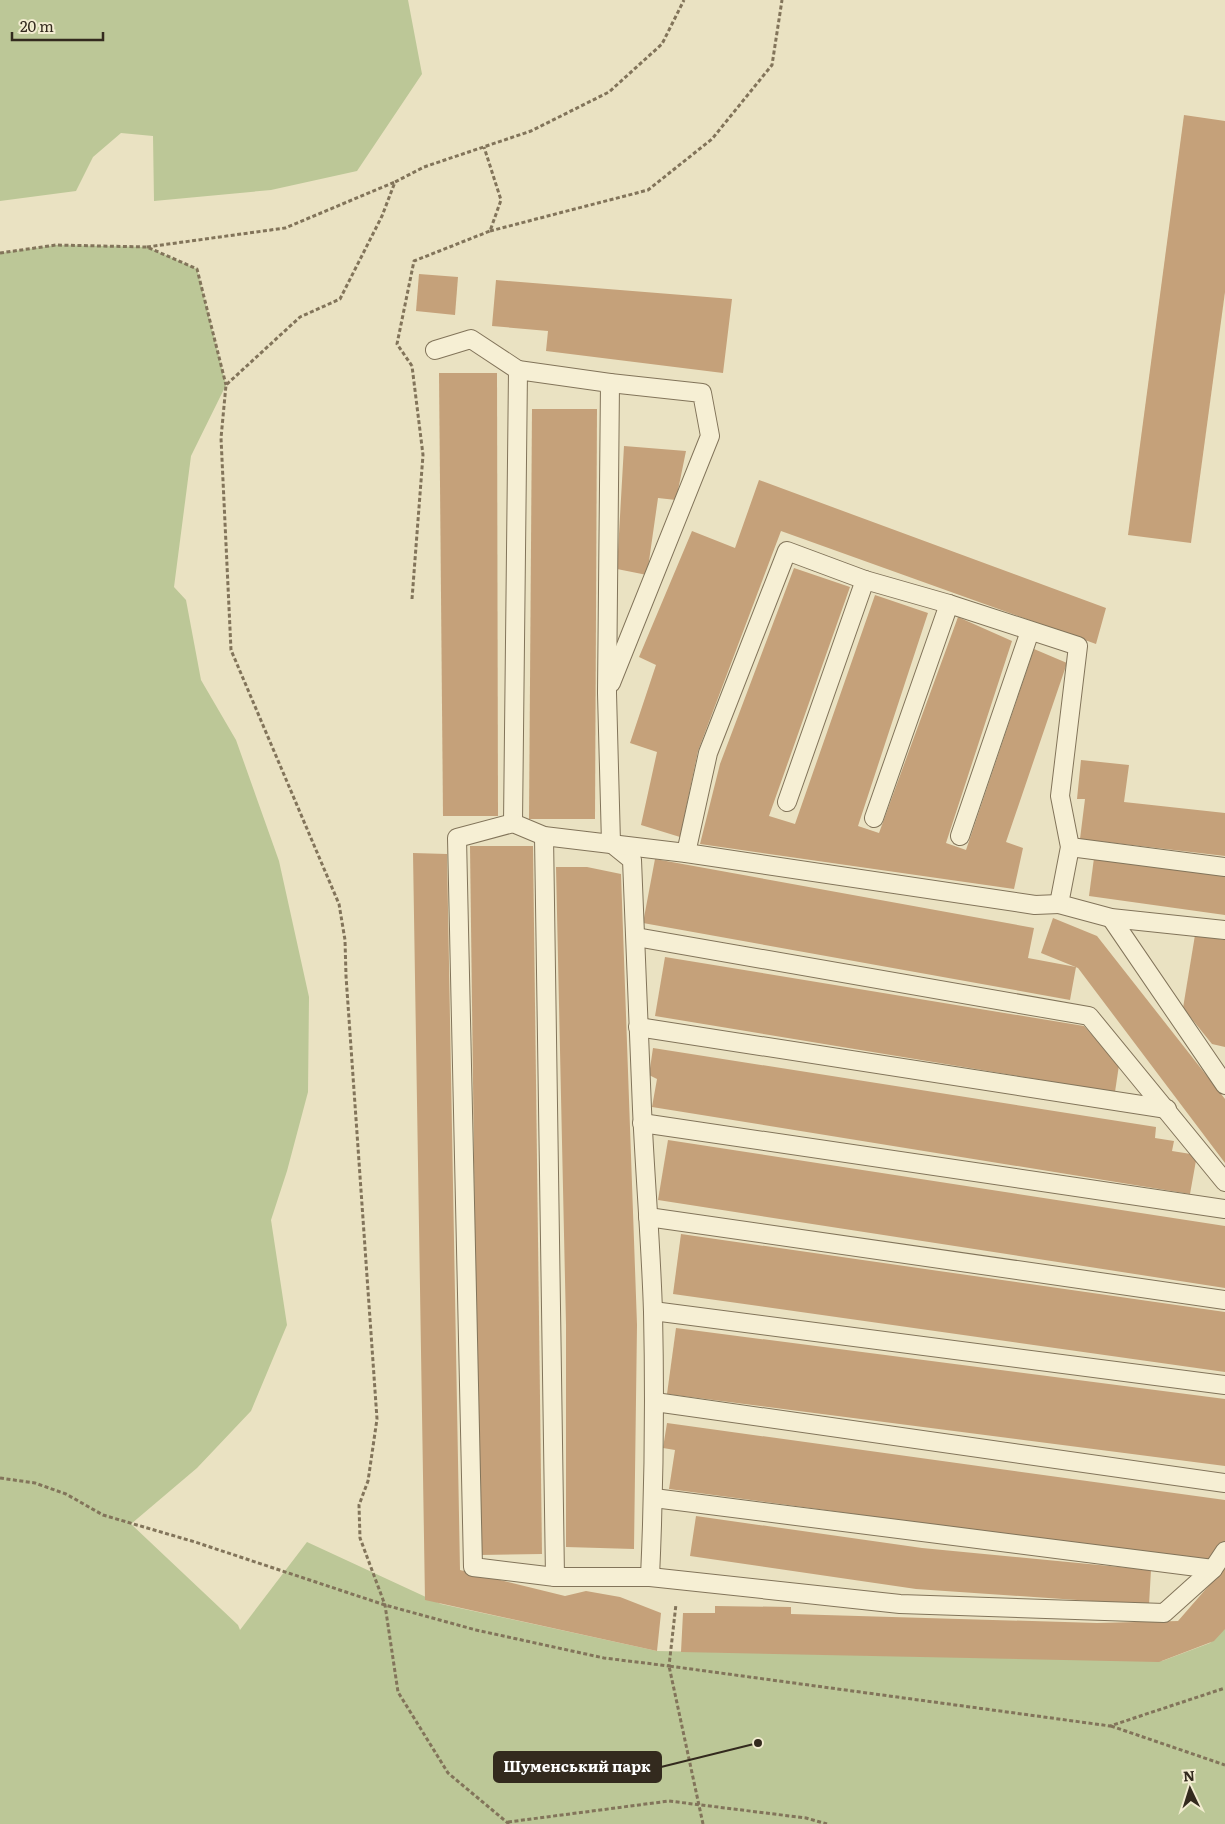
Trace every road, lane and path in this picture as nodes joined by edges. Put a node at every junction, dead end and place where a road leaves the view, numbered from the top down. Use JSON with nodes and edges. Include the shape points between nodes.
{"nodes":[{"id":1,"x":684,"y":0,"type":"edge"},
{"id":2,"x":782,"y":0,"type":"edge"},
{"id":3,"x":484,"y":147,"type":"junction"},
{"id":4,"x":394,"y":182,"type":"junction"},
{"id":5,"x":490,"y":231,"type":"junction"},
{"id":6,"x":147,"y":247,"type":"junction"},
{"id":7,"x":0,"y":253,"type":"edge"},
{"id":8,"x":435,"y":350,"type":"dead end"},
{"id":9,"x":518,"y":370,"type":"junction"},
{"id":10,"x":610,"y":383,"type":"junction"},
{"id":11,"x":226,"y":385,"type":"junction"},
{"id":12,"x":865,"y":580,"type":"junction"},
{"id":13,"x":412,"y":599,"type":"dead end"},
{"id":14,"x":949,"y":604,"type":"junction"},
{"id":15,"x":1030,"y":631,"type":"junction"},
{"id":16,"x":607,"y":693,"type":"junction"},
{"id":17,"x":787,"y":802,"type":"dead end"},
{"id":18,"x":874,"y":818,"type":"dead end"},
{"id":19,"x":513,"y":823,"type":"junction"},
{"id":20,"x":544,"y":836,"type":"junction"},
{"id":21,"x":960,"y":836,"type":"dead end"},
{"id":22,"x":611,"y":843,"type":"junction"},
{"id":23,"x":1070,"y":847,"type":"junction"},
{"id":24,"x":686,"y":853,"type":"junction"},
{"id":25,"x":1225,"y":867,"type":"edge"},
{"id":26,"x":1060,"y":904,"type":"junction"},
{"id":27,"x":1111,"y":918,"type":"junction"},
{"id":28,"x":1225,"y":930,"type":"edge"},
{"id":29,"x":636,"y":937,"type":"junction"},
{"id":30,"x":638,"y":1027,"type":"junction"},
{"id":31,"x":1225,"y":1085,"type":"edge"},
{"id":32,"x":1167,"y":1109,"type":"junction"},
{"id":33,"x":642,"y":1123,"type":"junction"},
{"id":34,"x":1225,"y":1182,"type":"edge"},
{"id":35,"x":1225,"y":1209,"type":"edge"},
{"id":36,"x":648,"y":1217,"type":"junction"},
{"id":37,"x":1225,"y":1300,"type":"edge"},
{"id":38,"x":653,"y":1311,"type":"junction"},
{"id":39,"x":1225,"y":1385,"type":"edge"},
{"id":40,"x":655,"y":1402,"type":"junction"},
{"id":41,"x":0,"y":1478,"type":"edge"},
{"id":42,"x":1225,"y":1484,"type":"edge"},
{"id":43,"x":654,"y":1498,"type":"junction"},
{"id":44,"x":1225,"y":1552,"type":"edge"},
{"id":45,"x":1213,"y":1569,"type":"junction"},
{"id":46,"x":650,"y":1576,"type":"junction"},
{"id":47,"x":555,"y":1577,"type":"junction"},
{"id":48,"x":679,"y":1580,"type":"junction"},
{"id":49,"x":385,"y":1605,"type":"junction"},
{"id":50,"x":668,"y":1666,"type":"junction"},
{"id":51,"x":1225,"y":1688,"type":"edge"},
{"id":52,"x":1110,"y":1726,"type":"junction"},
{"id":53,"x":1225,"y":1765,"type":"edge"},
{"id":54,"x":699,"y":1805,"type":"junction"},
{"id":55,"x":508,"y":1823,"type":"edge"},
{"id":56,"x":703,"y":1824,"type":"edge"},
{"id":57,"x":827,"y":1824,"type":"edge"}],
"edges":[{"from":1,"to":3,"type":"path","via":[[662,44],[609,92],[532,131]]},
{"from":2,"to":5,"type":"path","via":[[772,65],[712,138],[648,190]]},
{"from":3,"to":4,"type":"path","via":[[424,167]]},
{"from":3,"to":5,"type":"path","via":[[501,200]]},
{"from":4,"to":6,"type":"path","via":[[285,228]]},
{"from":4,"to":11,"type":"path","via":[[382,216],[340,299],[300,317]]},
{"from":5,"to":13,"type":"path","via":[[414,261],[397,344],[412,366],[423,455]]},
{"from":6,"to":7,"type":"path","via":[[56,246]]},
{"from":6,"to":11,"type":"path","via":[[198,269]]},
{"from":8,"to":9,"type":"lane","via":[[471,339]]},
{"from":9,"to":10,"type":"lane"},
{"from":9,"to":19,"type":"lane"},
{"from":10,"to":16,"type":"lane"},
{"from":10,"to":16,"type":"lane","via":[[702,393],[710,436]]},
{"from":11,"to":49,"type":"path","via":[[221,438],[231,650],[339,904],[344,940],[377,1418],[368,1481],[358,1505],[360,1538]]},
{"from":12,"to":14,"type":"lane"},
{"from":12,"to":17,"type":"lane"},
{"from":12,"to":24,"type":"lane","via":[[787,551],[708,753]]},
{"from":14,"to":15,"type":"lane"},
{"from":14,"to":18,"type":"lane"},
{"from":15,"to":21,"type":"lane"},
{"from":15,"to":23,"type":"lane","via":[[1078,646],[1060,796]]},
{"from":16,"to":22,"type":"lane"},
{"from":19,"to":20,"type":"lane"},
{"from":19,"to":47,"type":"lane","via":[[456,838],[473,1566]]},
{"from":20,"to":22,"type":"lane"},
{"from":20,"to":47,"type":"lane"},
{"from":22,"to":24,"type":"lane"},
{"from":22,"to":29,"type":"lane","via":[[632,860]]},
{"from":23,"to":25,"type":"lane"},
{"from":23,"to":26,"type":"lane"},
{"from":24,"to":26,"type":"lane","via":[[1035,905]]},
{"from":26,"to":27,"type":"lane"},
{"from":27,"to":28,"type":"lane"},
{"from":27,"to":31,"type":"lane"},
{"from":29,"to":30,"type":"lane"},
{"from":29,"to":32,"type":"lane","via":[[1089,1016]]},
{"from":30,"to":32,"type":"lane"},
{"from":30,"to":33,"type":"lane"},
{"from":32,"to":34,"type":"lane"},
{"from":33,"to":35,"type":"lane"},
{"from":33,"to":36,"type":"lane"},
{"from":36,"to":37,"type":"lane"},
{"from":36,"to":38,"type":"lane"},
{"from":38,"to":39,"type":"lane"},
{"from":38,"to":40,"type":"lane"},
{"from":40,"to":42,"type":"lane"},
{"from":40,"to":43,"type":"lane"},
{"from":41,"to":49,"type":"path","via":[[35,1483],[66,1494],[103,1515]]},
{"from":43,"to":45,"type":"lane"},
{"from":43,"to":46,"type":"lane"},
{"from":44,"to":45,"type":"lane"},
{"from":45,"to":48,"type":"lane","via":[[1164,1613],[900,1604]]},
{"from":46,"to":47,"type":"lane"},
{"from":46,"to":48,"type":"lane"},
{"from":48,"to":50,"type":"path"},
{"from":49,"to":50,"type":"path","via":[[476,1630],[604,1658]]},
{"from":49,"to":55,"type":"path","via":[[398,1692],[448,1773]]},
{"from":50,"to":52,"type":"path"},
{"from":50,"to":54,"type":"path"},
{"from":51,"to":52,"type":"path"},
{"from":52,"to":53,"type":"path"},
{"from":54,"to":55,"type":"path","via":[[669,1801]]},
{"from":54,"to":56,"type":"path"},
{"from":54,"to":57,"type":"path","via":[[806,1818]]}]}
